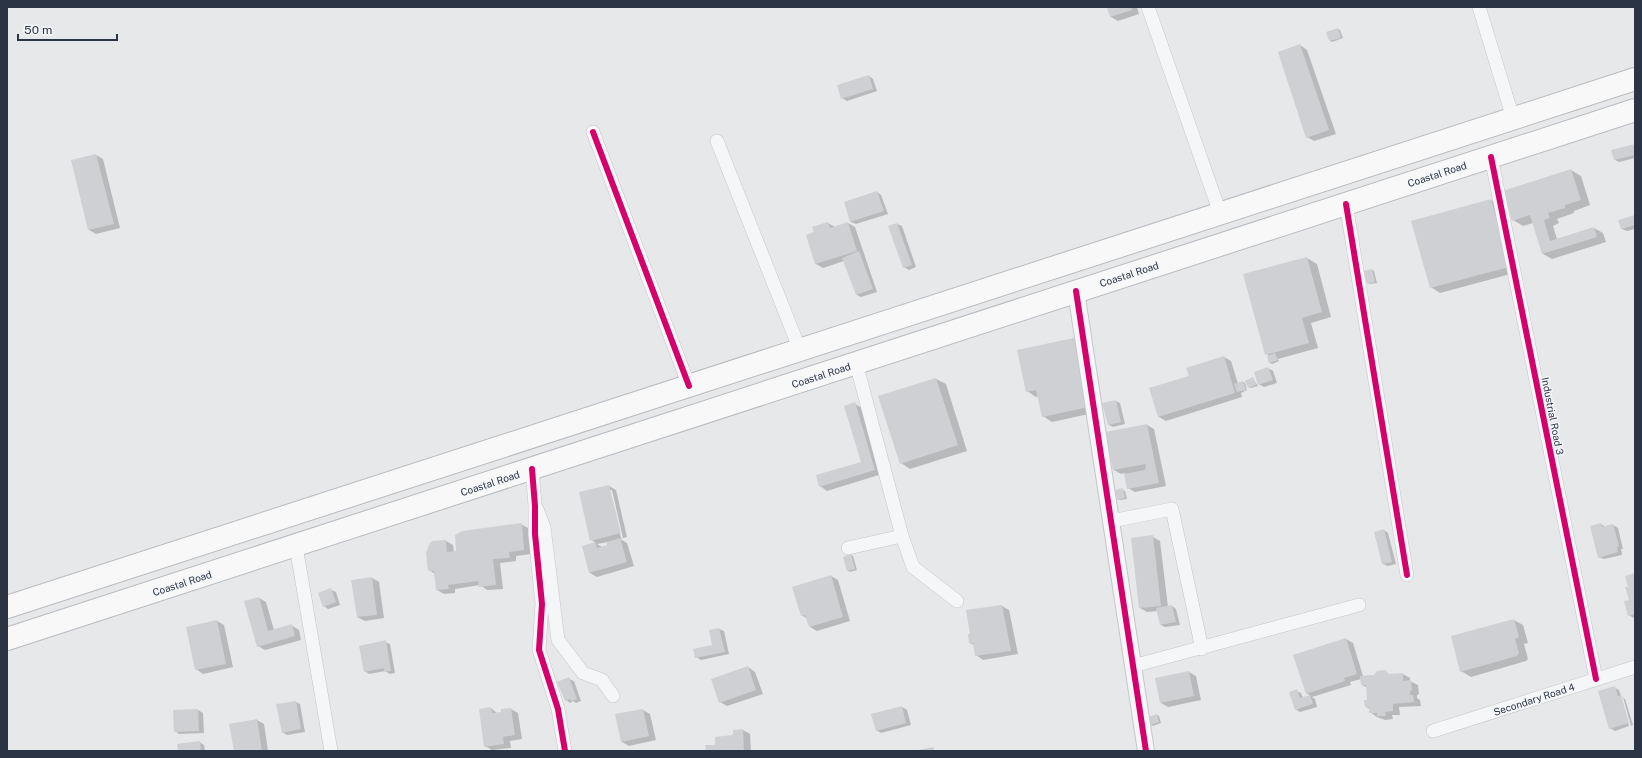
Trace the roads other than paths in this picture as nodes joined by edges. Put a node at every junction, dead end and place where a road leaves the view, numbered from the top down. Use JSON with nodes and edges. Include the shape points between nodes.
{"nodes":[{"id":1,"x":1148,"y":7,"type":"edge"},
{"id":2,"x":1479,"y":7,"type":"edge"},
{"id":3,"x":1635,"y":79,"type":"edge"},
{"id":4,"x":1635,"y":110,"type":"edge"},
{"id":5,"x":1514,"y":118,"type":"junction"},
{"id":6,"x":593,"y":132,"type":"dead end"},
{"id":7,"x":717,"y":141,"type":"dead end"},
{"id":8,"x":1491,"y":157,"type":"junction"},
{"id":9,"x":1346,"y":204,"type":"junction"},
{"id":10,"x":1220,"y":214,"type":"junction"},
{"id":11,"x":1076,"y":291,"type":"junction"},
{"id":12,"x":800,"y":350,"type":"junction"},
{"id":13,"x":856,"y":363,"type":"junction"},
{"id":14,"x":689,"y":386,"type":"junction"},
{"id":15,"x":532,"y":469,"type":"junction"},
{"id":16,"x":535,"y":506,"type":"junction"},
{"id":17,"x":1111,"y":521,"type":"junction"},
{"id":18,"x":902,"y":536,"type":"junction"},
{"id":19,"x":296,"y":546,"type":"junction"},
{"id":20,"x":848,"y":548,"type":"dead end"},
{"id":21,"x":1407,"y":575,"type":"dead end"},
{"id":22,"x":957,"y":601,"type":"dead end"},
{"id":23,"x":1359,"y":605,"type":"dead end"},
{"id":24,"x":7,"y":607,"type":"edge"},
{"id":25,"x":7,"y":639,"type":"edge"},
{"id":26,"x":1202,"y":649,"type":"junction"},
{"id":27,"x":1133,"y":666,"type":"junction"},
{"id":28,"x":1635,"y":667,"type":"edge"},
{"id":29,"x":1596,"y":679,"type":"junction"},
{"id":30,"x":613,"y":696,"type":"dead end"},
{"id":31,"x":1433,"y":731,"type":"dead end"},
{"id":32,"x":331,"y":751,"type":"edge"},
{"id":33,"x":565,"y":751,"type":"edge"},
{"id":34,"x":1146,"y":751,"type":"edge"}],
"edges":[{"from":1,"to":10,"type":"street"},
{"from":2,"to":5,"type":"street"},
{"from":3,"to":5,"type":"highway"},
{"from":4,"to":8,"type":"highway","name":"Coastal Road"},
{"from":5,"to":10,"type":"highway"},
{"from":6,"to":14,"type":"street"},
{"from":7,"to":12,"type":"street"},
{"from":8,"to":9,"type":"highway","name":"Coastal Road"},
{"from":8,"to":29,"type":"street","name":"Industrial Road 3"},
{"from":9,"to":11,"type":"highway","name":"Coastal Road"},
{"from":9,"to":21,"type":"street"},
{"from":10,"to":12,"type":"highway"},
{"from":11,"to":13,"type":"highway","name":"Coastal Road"},
{"from":11,"to":17,"type":"street"},
{"from":12,"to":14,"type":"highway"},
{"from":13,"to":15,"type":"highway","name":"Coastal Road"},
{"from":13,"to":18,"type":"street"},
{"from":14,"to":24,"type":"highway"},
{"from":15,"to":16,"type":"street"},
{"from":15,"to":19,"type":"highway","name":"Coastal Road"},
{"from":16,"to":30,"type":"street","via":[[544,528],[558,640],[583,673],[602,680]]},
{"from":16,"to":33,"type":"street","via":[[542,604],[539,650],[558,709]]},
{"from":17,"to":26,"type":"street","via":[[1172,509]]},
{"from":17,"to":27,"type":"street"},
{"from":18,"to":20,"type":"street"},
{"from":18,"to":22,"type":"street","via":[[913,568]]},
{"from":19,"to":25,"type":"highway","name":"Coastal Road"},
{"from":19,"to":32,"type":"street"},
{"from":23,"to":26,"type":"street"},
{"from":26,"to":27,"type":"street"},
{"from":27,"to":34,"type":"street"},
{"from":28,"to":29,"type":"street","name":"Secondary Road 4"},
{"from":29,"to":31,"type":"street","name":"Secondary Road 4"}]}
